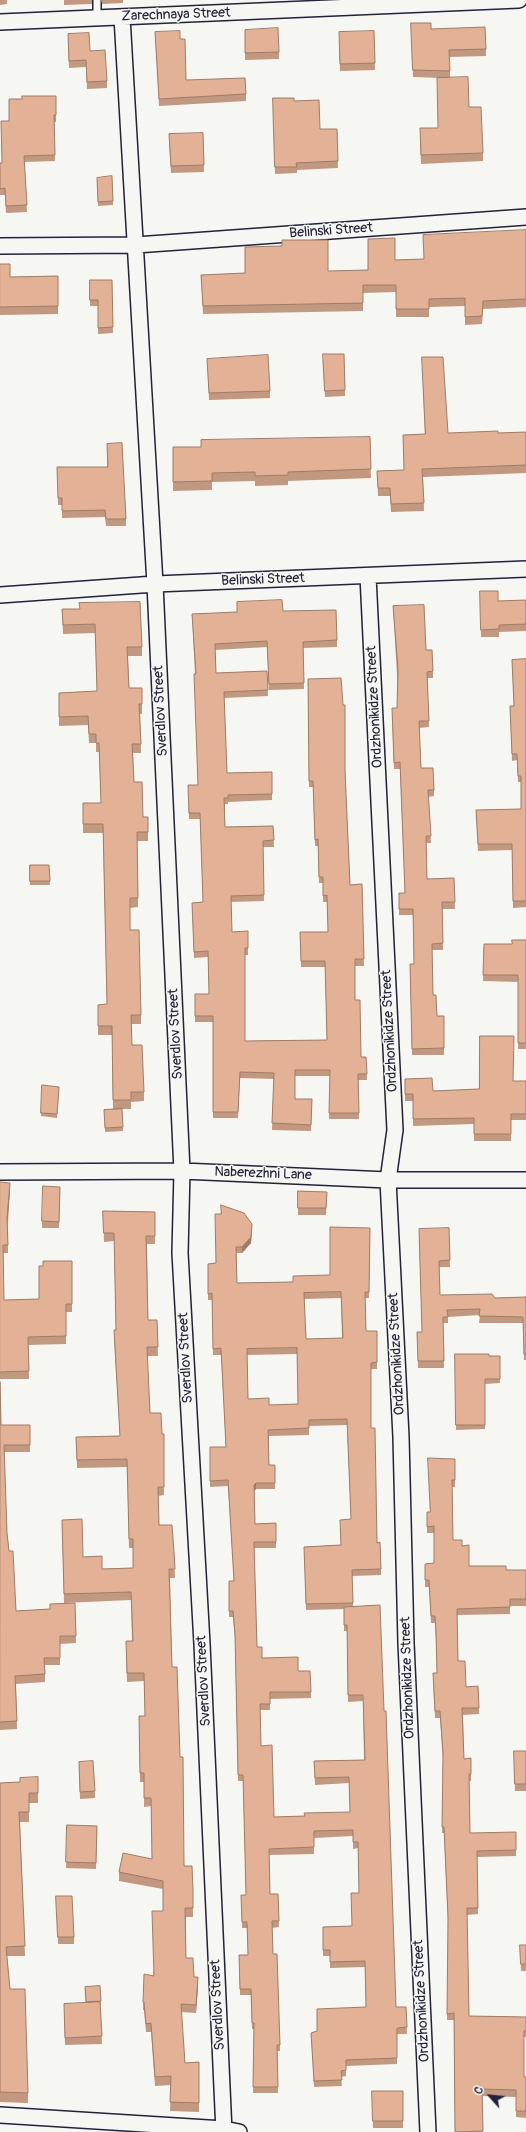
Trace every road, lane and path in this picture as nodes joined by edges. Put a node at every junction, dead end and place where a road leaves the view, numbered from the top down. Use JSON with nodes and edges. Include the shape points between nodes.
{"nodes":[{"id":1,"x":97,"y":0,"type":"edge"},
{"id":2,"x":519,"y":0,"type":"edge"},
{"id":3,"x":122,"y":17,"type":"junction"},
{"id":4,"x":97,"y":18,"type":"junction"},
{"id":5,"x":0,"y":22,"type":"edge"},
{"id":6,"x":526,"y":217,"type":"edge"},
{"id":7,"x":136,"y":245,"type":"junction"},
{"id":8,"x":0,"y":246,"type":"edge"},
{"id":9,"x":526,"y":569,"type":"edge"},
{"id":10,"x":368,"y":576,"type":"junction"},
{"id":11,"x":155,"y":584,"type":"junction"},
{"id":12,"x":0,"y":595,"type":"edge"},
{"id":13,"x":182,"y":1171,"type":"junction"},
{"id":14,"x":0,"y":1172,"type":"edge"},
{"id":15,"x":388,"y":1180,"type":"junction"},
{"id":16,"x":526,"y":1180,"type":"edge"},
{"id":17,"x":0,"y":2115,"type":"edge"},
{"id":18,"x":224,"y":2131,"type":"edge"},
{"id":19,"x":239,"y":2132,"type":"edge"},
{"id":20,"x":428,"y":2132,"type":"edge"}],
"edges":[{"from":1,"to":4,"type":"lane"},
{"from":2,"to":3,"type":"street","name":"Zarechnaya Street"},
{"from":3,"to":4,"type":"street","name":"Zarechnaya Street"},
{"from":3,"to":7,"type":"street","name":"Sverdlov Street"},
{"from":4,"to":5,"type":"street","name":"Zarechnaya Street"},
{"from":6,"to":7,"type":"street","name":"Belinski Street"},
{"from":7,"to":8,"type":"street","name":"Belinski Street"},
{"from":7,"to":11,"type":"street","name":"Sverdlov Street"},
{"from":9,"to":10,"type":"street","name":"Belinski Street"},
{"from":10,"to":11,"type":"street","name":"Belinski Street"},
{"from":10,"to":15,"type":"street","name":"Ordzhonikidze Street","via":[[395,1130]]},
{"from":11,"to":12,"type":"street","name":"Belinski Street"},
{"from":11,"to":13,"type":"street","name":"Sverdlov Street"},
{"from":13,"to":14,"type":"street","name":"Naberezhni Lane"},
{"from":13,"to":15,"type":"street","name":"Naberezhni Lane"},
{"from":13,"to":18,"type":"street","name":"Sverdlov Street","via":[[180,1253],[202,1644]]},
{"from":15,"to":16,"type":"street","name":"Naberezhni Lane"},
{"from":15,"to":20,"type":"street","name":"Ordzhonikidze Street","via":[[401,1437],[406,1643]]},
{"from":17,"to":18,"type":"street"},
{"from":18,"to":19,"type":"street"}]}
